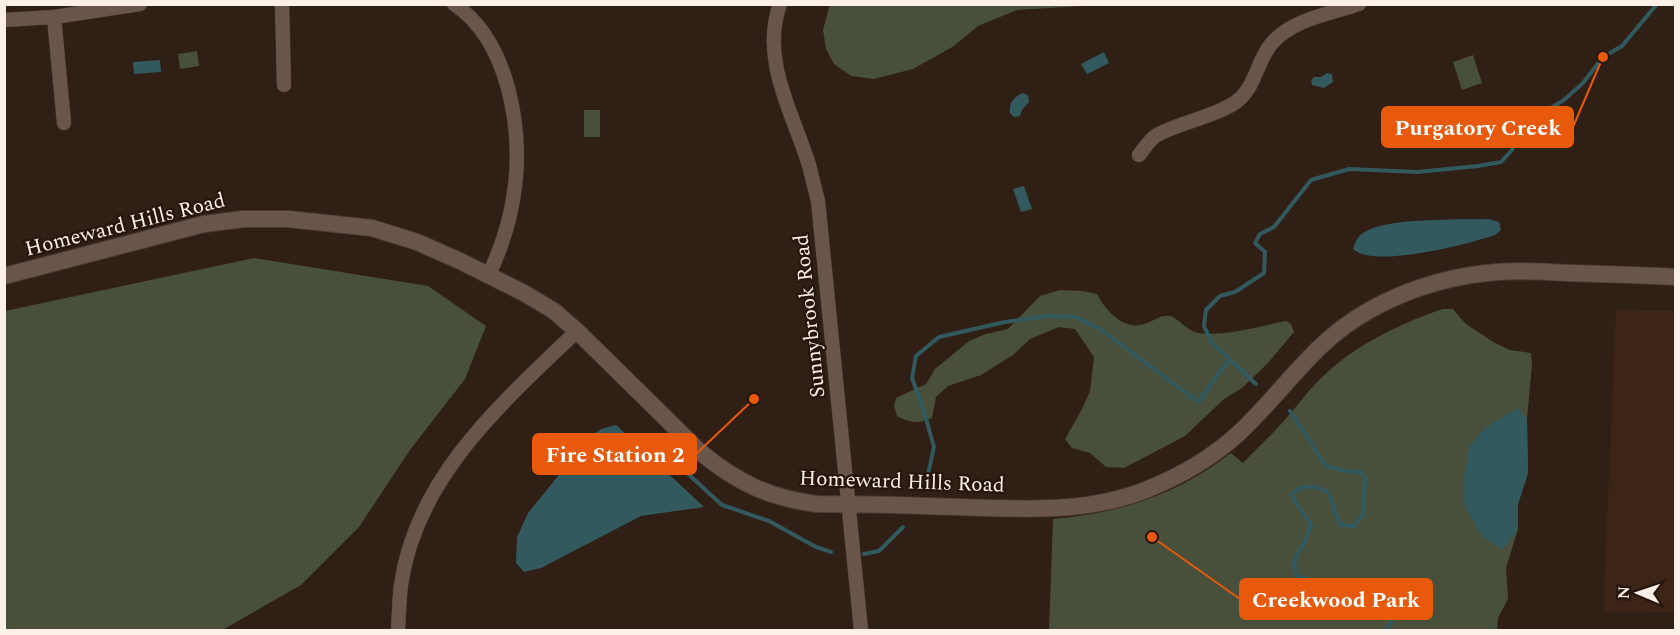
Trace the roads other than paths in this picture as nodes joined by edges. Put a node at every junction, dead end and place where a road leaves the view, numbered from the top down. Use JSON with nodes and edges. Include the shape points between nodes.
{"nodes":[{"id":1,"x":140,"y":4,"type":"edge"},
{"id":2,"x":282,"y":4,"type":"edge"},
{"id":3,"x":454,"y":4,"type":"edge"},
{"id":4,"x":780,"y":4,"type":"edge"},
{"id":5,"x":1359,"y":4,"type":"edge"},
{"id":6,"x":54,"y":17,"type":"junction"},
{"id":7,"x":4,"y":20,"type":"edge"},
{"id":8,"x":284,"y":85,"type":"dead end"},
{"id":9,"x":64,"y":123,"type":"dead end"},
{"id":10,"x":1139,"y":155,"type":"dead end"},
{"id":11,"x":4,"y":276,"type":"edge"},
{"id":12,"x":488,"y":276,"type":"junction"},
{"id":13,"x":1676,"y":277,"type":"edge"},
{"id":14,"x":577,"y":331,"type":"junction"},
{"id":15,"x":848,"y":503,"type":"junction"},
{"id":16,"x":398,"y":630,"type":"edge"},
{"id":17,"x":861,"y":630,"type":"edge"}],
"edges":[{"from":1,"to":6,"type":"street"},
{"from":2,"to":8,"type":"street"},
{"from":3,"to":12,"type":"street","via":[[493,46],[512,102],[517,133],[518,168],[513,201]]},
{"from":4,"to":15,"type":"street","name":"Sunnybrook Road","via":[[773,37],[775,60],[818,201]]},
{"from":5,"to":10,"type":"street","via":[[1284,32],[1271,44],[1247,91],[1236,102],[1156,136]]},
{"from":6,"to":7,"type":"street"},
{"from":6,"to":9,"type":"street"},
{"from":11,"to":12,"type":"street","name":"Homeward Hills Road","via":[[204,224],[244,219],[288,219],[372,228],[417,242]]},
{"from":12,"to":14,"type":"street","name":"Homeward Hills Road","via":[[554,311]]},
{"from":13,"to":15,"type":"street","name":"Homeward Hills Road","via":[[1498,272],[1452,279],[1404,294],[1357,318],[1322,345],[1238,434],[1210,456],[1147,489],[1111,501],[1038,509]]},
{"from":14,"to":15,"type":"street","name":"Homeward Hills Road","via":[[720,469],[780,497],[817,504]]},
{"from":14,"to":16,"type":"street","via":[[482,426],[438,483],[410,548],[401,584]]},
{"from":15,"to":17,"type":"street","name":"Sunnybrook Road"}]}
